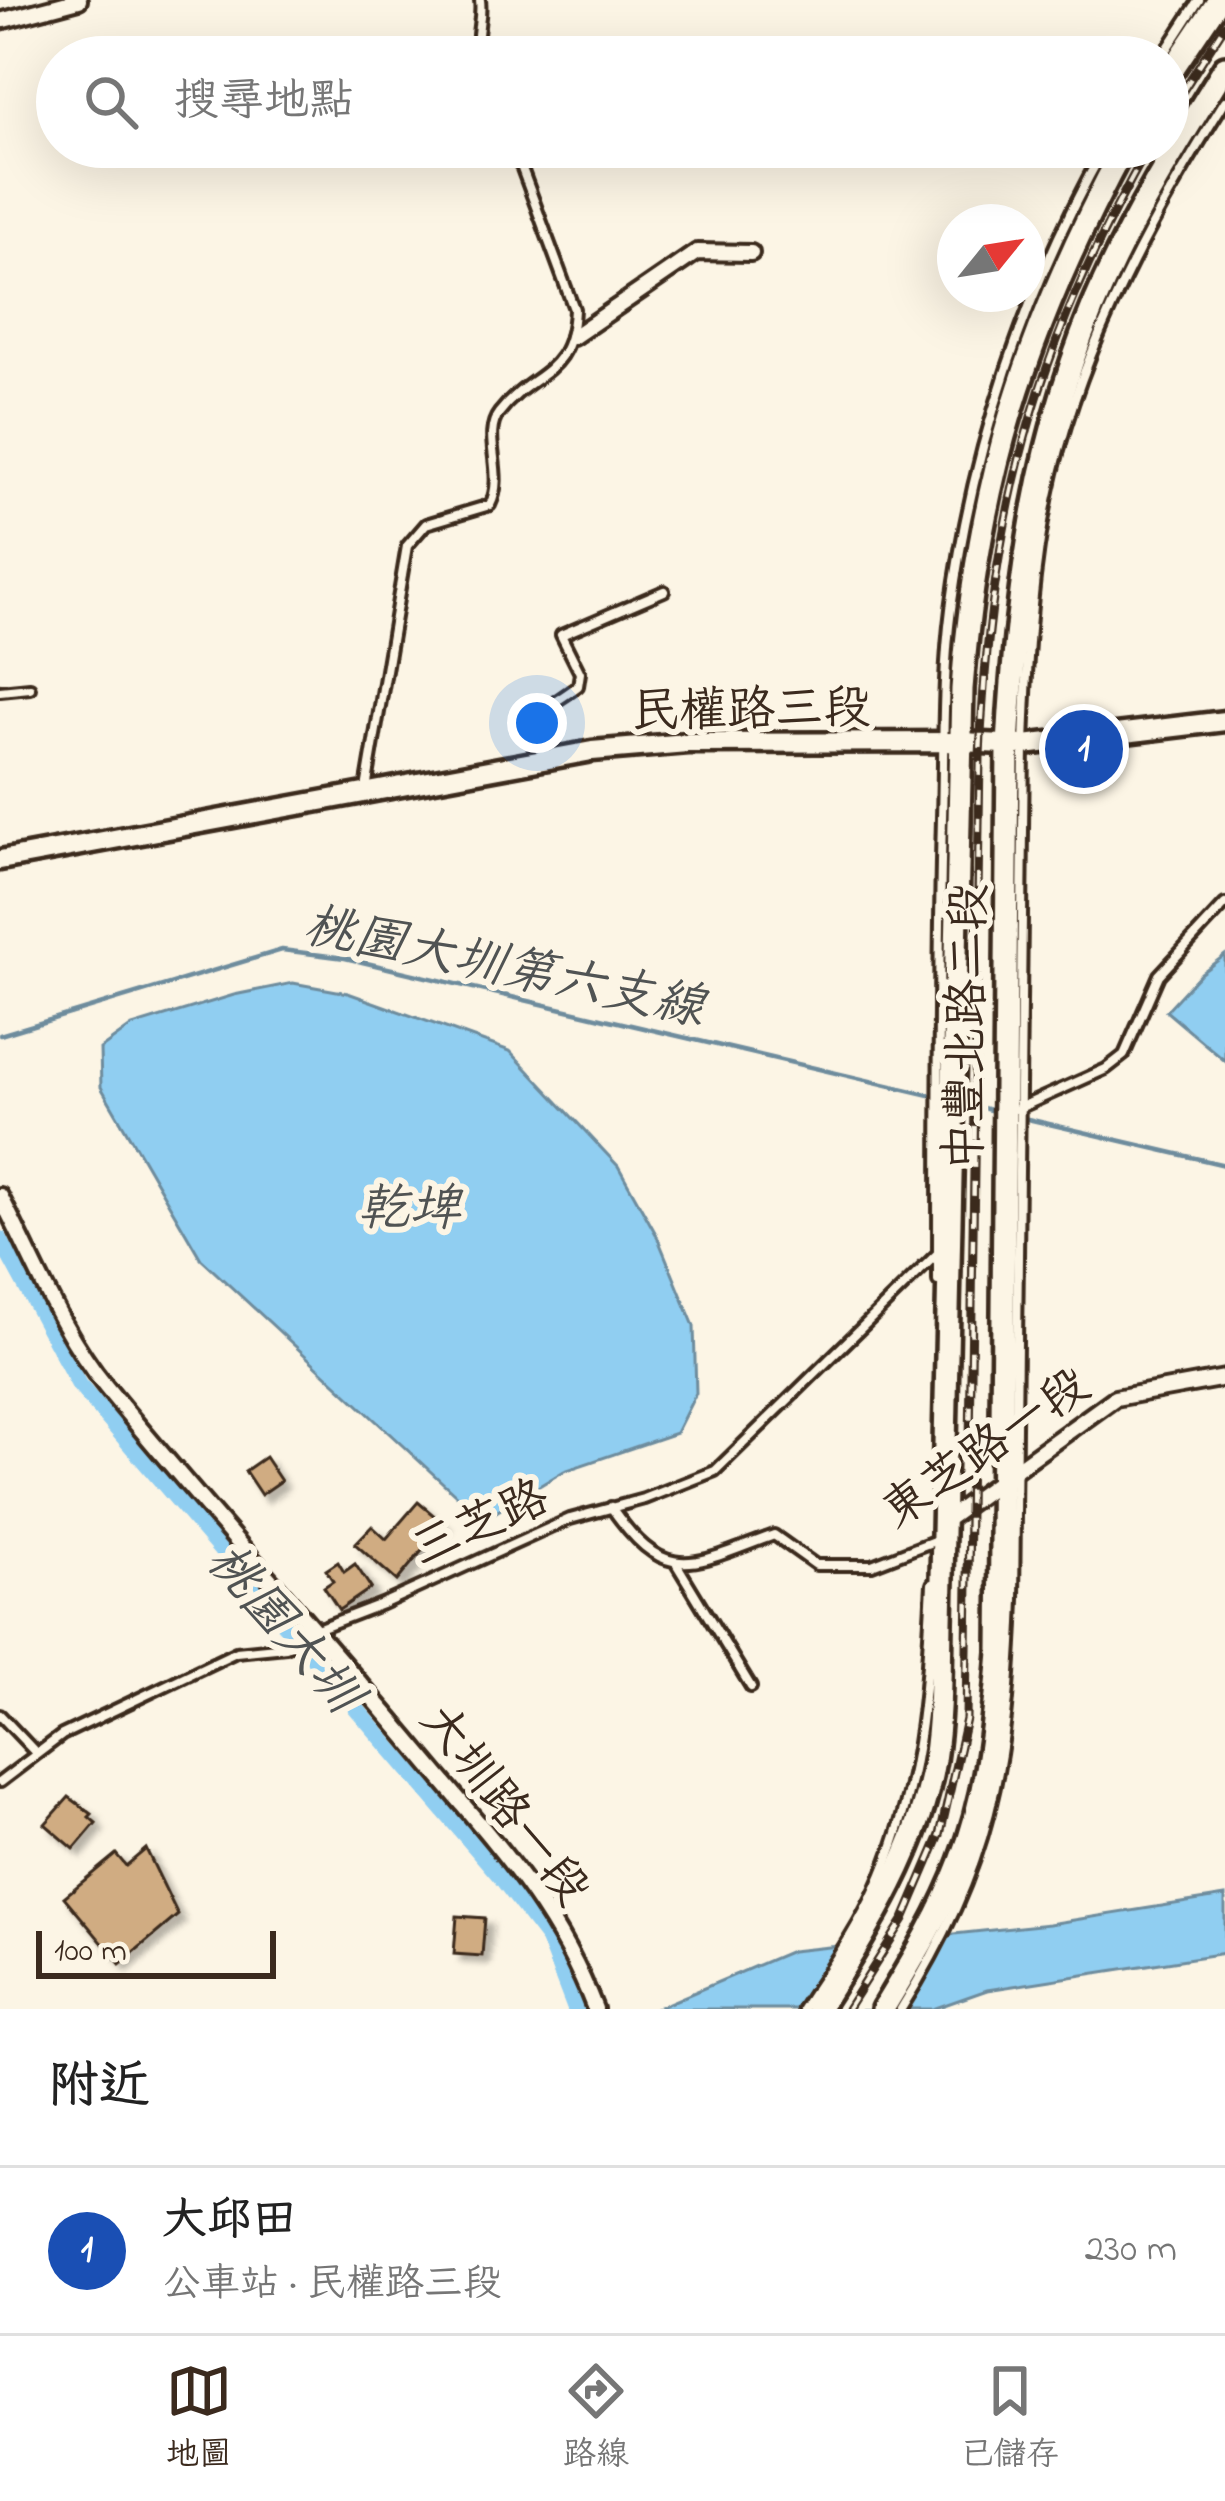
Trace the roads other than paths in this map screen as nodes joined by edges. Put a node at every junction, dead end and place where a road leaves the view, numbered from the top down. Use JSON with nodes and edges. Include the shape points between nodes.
{"nodes":[{"id":1,"x":79,"y":0,"type":"edge"},
{"id":2,"x":480,"y":0,"type":"edge"},
{"id":3,"x":1199,"y":0,"type":"edge"},
{"id":4,"x":1219,"y":0,"type":"edge"},
{"id":5,"x":0,"y":21,"type":"edge"},
{"id":6,"x":476,"y":36,"type":"edge"},
{"id":7,"x":1176,"y":36,"type":"edge"},
{"id":8,"x":1189,"y":45,"type":"edge"},
{"id":9,"x":1225,"y":67,"type":"edge"},
{"id":10,"x":1225,"y":101,"type":"edge"},
{"id":11,"x":1189,"y":126,"type":"edge"},
{"id":12,"x":1189,"y":165,"type":"edge"},
{"id":13,"x":522,"y":168,"type":"edge"},
{"id":14,"x":1095,"y":168,"type":"edge"},
{"id":15,"x":1114,"y":168,"type":"edge"},
{"id":16,"x":1164,"y":168,"type":"edge"},
{"id":17,"x":1187,"y":168,"type":"edge"},
{"id":18,"x":751,"y":253,"type":"dead end"},
{"id":19,"x":573,"y":337,"type":"junction"},
{"id":20,"x":664,"y":591,"type":"dead end"},
{"id":21,"x":30,"y":688,"type":"dead end"},
{"id":22,"x":0,"y":691,"type":"edge"},
{"id":23,"x":1225,"y":722,"type":"edge"},
{"id":24,"x":954,"y":742,"type":"junction"},
{"id":25,"x":1016,"y":745,"type":"junction"},
{"id":26,"x":544,"y":759,"type":"junction"},
{"id":27,"x":365,"y":791,"type":"junction"},
{"id":28,"x":0,"y":860,"type":"edge"},
{"id":29,"x":1225,"y":904,"type":"edge"},
{"id":30,"x":1017,"y":1109,"type":"junction"},
{"id":31,"x":0,"y":1196,"type":"edge"},
{"id":32,"x":938,"y":1252,"type":"junction"},
{"id":33,"x":1225,"y":1378,"type":"edge"},
{"id":34,"x":1008,"y":1477,"type":"junction"},
{"id":35,"x":611,"y":1507,"type":"junction"},
{"id":36,"x":944,"y":1520,"type":"junction"},
{"id":37,"x":934,"y":1541,"type":"junction"},
{"id":38,"x":677,"y":1564,"type":"junction"},
{"id":39,"x":312,"y":1632,"type":"junction"},
{"id":40,"x":751,"y":1687,"type":"dead end"},
{"id":41,"x":0,"y":1715,"type":"edge"},
{"id":42,"x":36,"y":1754,"type":"junction"},
{"id":43,"x":0,"y":1782,"type":"edge"},
{"id":44,"x":958,"y":1890,"type":"junction"},
{"id":45,"x":868,"y":1918,"type":"junction"},
{"id":46,"x":595,"y":2009,"type":"edge"},
{"id":47,"x":803,"y":2009,"type":"edge"},
{"id":48,"x":818,"y":2009,"type":"edge"},
{"id":49,"x":883,"y":2009,"type":"edge"},
{"id":50,"x":902,"y":2009,"type":"edge"}],
"edges":[{"from":1,"to":5,"type":"street"},
{"from":2,"to":6,"type":"lane"},
{"from":3,"to":7,"type":"lane"},
{"from":4,"to":8,"type":"main road"},
{"from":9,"to":11,"type":"main road","name":"中豐北路二段"},
{"from":10,"to":12,"type":"lane","name":"中豐北路二段"},
{"from":13,"to":19,"type":"lane","via":[[574,309]]},
{"from":14,"to":24,"type":"lane","name":"中豐北路二段","via":[[1046,263],[979,460],[950,612]]},
{"from":15,"to":24,"type":"main road","name":"中豐北路二段","via":[[1053,290],[994,460]]},
{"from":16,"to":25,"type":"main road","name":"中豐北路二段","via":[[1102,285],[1070,367],[1026,543],[1013,634]]},
{"from":17,"to":25,"type":"lane","name":"中豐北路二段","via":[[1125,278],[1054,471]]},
{"from":18,"to":19,"type":"street","via":[[697,251]]},
{"from":19,"to":27,"type":"lane","via":[[553,369],[496,415],[498,490],[490,505],[426,524],[407,546]]},
{"from":20,"to":26,"type":"lane","via":[[561,635],[580,673],[578,686],[536,719]]},
{"from":21,"to":22,"type":"lane"},
{"from":23,"to":25,"type":"street","name":"民權路三段"},
{"from":24,"to":25,"type":"street","name":"民權路三段"},
{"from":24,"to":26,"type":"street","name":"民權路三段","via":[[687,743]]},
{"from":24,"to":32,"type":"lane","name":"中豐北路二段"},
{"from":24,"to":36,"type":"main road","name":"中豐北路二段"},
{"from":25,"to":30,"type":"lane","name":"中豐北路二段"},
{"from":25,"to":34,"type":"main road","name":"中豐北路二段"},
{"from":26,"to":27,"type":"street","name":"民權路三段"},
{"from":27,"to":28,"type":"street","name":"民權路三段"},
{"from":29,"to":30,"type":"lane","via":[[1159,975],[1124,1055]]},
{"from":30,"to":34,"type":"lane","name":"中豐北路二段"},
{"from":31,"to":39,"type":"street","name":"大圳路一段","via":[[102,1383]]},
{"from":32,"to":35,"type":"lane","name":"三芝路","via":[[715,1471]]},
{"from":32,"to":37,"type":"lane","name":"中豐北路二段"},
{"from":33,"to":34,"type":"street","name":"東芝路一段","via":[[1115,1398]]},
{"from":34,"to":36,"type":"street","name":"東芝路一段"},
{"from":34,"to":44,"type":"main road","name":"中豐北路二段","via":[[992,1738]]},
{"from":35,"to":38,"type":"lane","via":[[642,1549]]},
{"from":35,"to":39,"type":"lane","name":"三芝路"},
{"from":36,"to":37,"type":"street","name":"東芝路一段"},
{"from":36,"to":45,"type":"main road","name":"中豐北路二段","via":[[934,1761],[909,1848]]},
{"from":37,"to":38,"type":"lane","name":"東芝路一段","via":[[872,1564],[816,1565],[774,1534]]},
{"from":37,"to":45,"type":"lane","name":"中豐北路二段","via":[[921,1747]]},
{"from":38,"to":40,"type":"lane"},
{"from":39,"to":42,"type":"lane","name":"三芝路","via":[[289,1646],[236,1652]]},
{"from":39,"to":46,"type":"street","name":"大圳路一段","via":[[530,1885],[574,1956]]},
{"from":41,"to":42,"type":"lane"},
{"from":42,"to":43,"type":"lane","name":"三芝路"},
{"from":44,"to":49,"type":"main road","name":"中豐北路二段"},
{"from":44,"to":50,"type":"lane","name":"中豐北路二段","via":[[942,1944]]},
{"from":45,"to":47,"type":"lane","name":"中豐北路二段"},
{"from":45,"to":48,"type":"main road","name":"中豐北路二段"}]}
